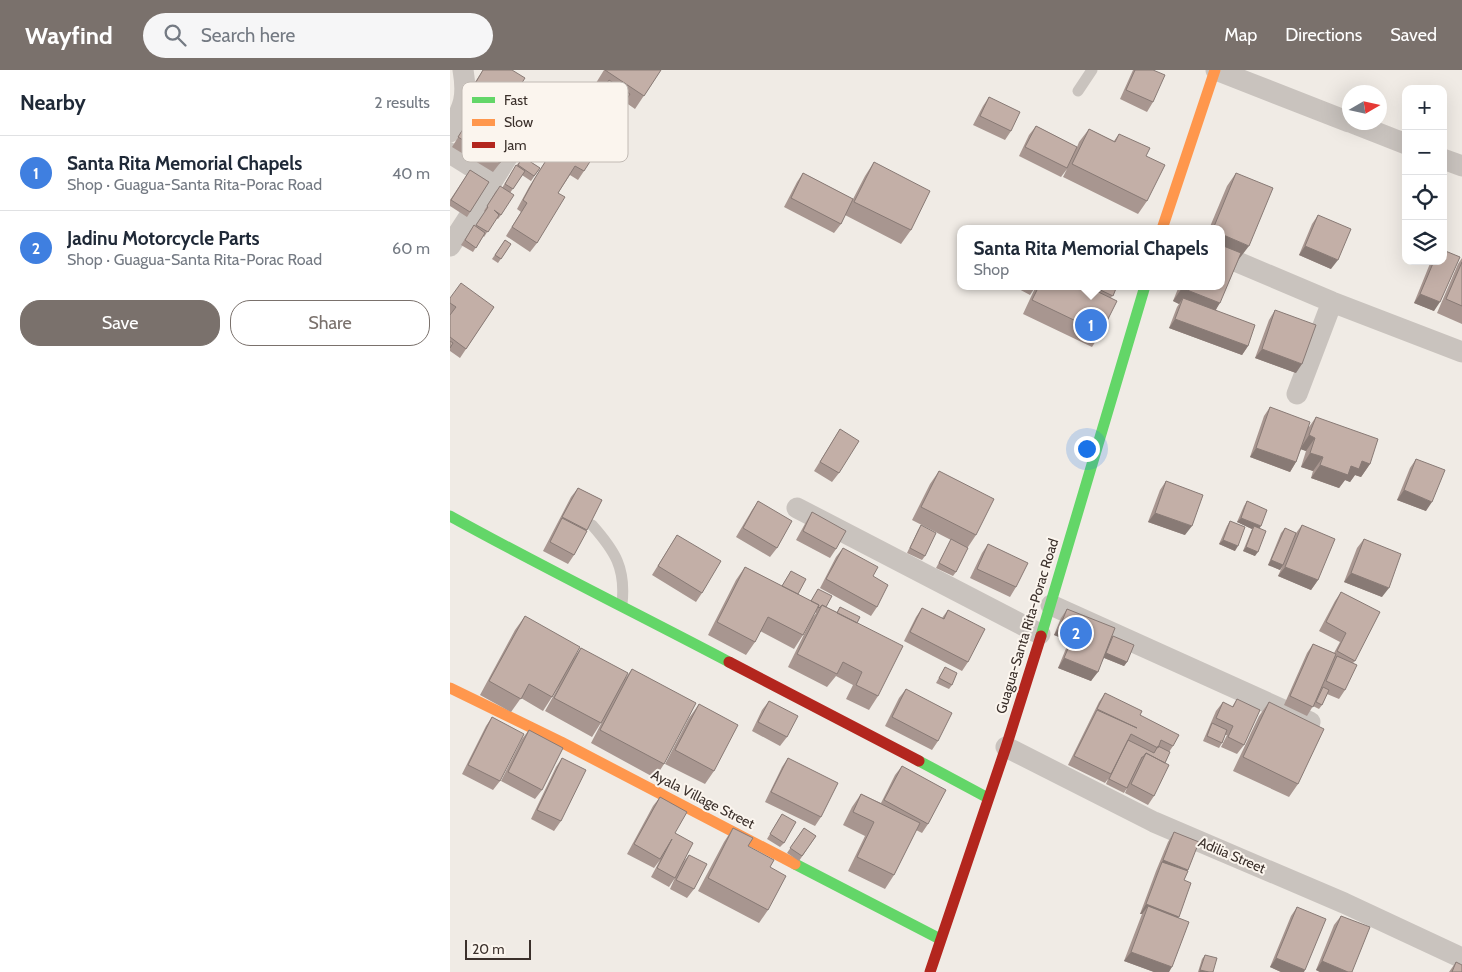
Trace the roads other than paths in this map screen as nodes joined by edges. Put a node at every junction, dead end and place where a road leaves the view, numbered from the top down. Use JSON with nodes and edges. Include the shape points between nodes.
{"nodes":[{"id":1,"x":1092,"y":70,"type":"edge"},
{"id":2,"x":1215,"y":70,"type":"edge"},
{"id":3,"x":1078,"y":91,"type":"dead end"},
{"id":4,"x":462,"y":108,"type":"edge"},
{"id":5,"x":1342,"y":119,"type":"edge"},
{"id":6,"x":1370,"y":130,"type":"edge"},
{"id":7,"x":450,"y":132,"type":"edge"},
{"id":8,"x":1402,"y":142,"type":"edge"},
{"id":9,"x":450,"y":153,"type":"edge"},
{"id":10,"x":1447,"y":160,"type":"edge"},
{"id":11,"x":462,"y":161,"type":"edge"},
{"id":12,"x":464,"y":162,"type":"edge"},
{"id":13,"x":504,"y":162,"type":"edge"},
{"id":14,"x":1462,"y":166,"type":"edge"},
{"id":15,"x":493,"y":180,"type":"junction"},
{"id":16,"x":1163,"y":225,"type":"edge"},
{"id":17,"x":450,"y":246,"type":"edge"},
{"id":18,"x":1225,"y":257,"type":"edge"},
{"id":19,"x":1144,"y":290,"type":"edge"},
{"id":20,"x":1332,"y":302,"type":"junction"},
{"id":21,"x":1462,"y":352,"type":"edge"},
{"id":22,"x":1297,"y":394,"type":"dead end"},
{"id":23,"x":798,"y":508,"type":"dead end"},
{"id":24,"x":450,"y":516,"type":"edge"},
{"id":25,"x":592,"y":526,"type":"edge"},
{"id":26,"x":1050,"y":605,"type":"junction"},
{"id":27,"x":622,"y":606,"type":"junction"},
{"id":28,"x":1040,"y":634,"type":"junction"},
{"id":29,"x":450,"y":688,"type":"edge"},
{"id":30,"x":1310,"y":722,"type":"edge"},
{"id":31,"x":1006,"y":747,"type":"junction"},
{"id":32,"x":988,"y":798,"type":"junction"},
{"id":33,"x":940,"y":939,"type":"junction"},
{"id":34,"x":1462,"y":958,"type":"edge"},
{"id":35,"x":930,"y":972,"type":"edge"}],
"edges":[{"from":1,"to":3,"type":"lane"},
{"from":2,"to":5,"type":"street"},
{"from":2,"to":16,"type":"street"},
{"from":4,"to":7,"type":"street"},
{"from":6,"to":8,"type":"street"},
{"from":9,"to":11,"type":"street"},
{"from":10,"to":14,"type":"street"},
{"from":12,"to":15,"type":"street"},
{"from":13,"to":15,"type":"street"},
{"from":15,"to":17,"type":"street"},
{"from":18,"to":20,"type":"street"},
{"from":19,"to":26,"type":"street","name":"Guagua-Santa Rita-Porac Road"},
{"from":20,"to":21,"type":"street"},
{"from":20,"to":22,"type":"street"},
{"from":23,"to":28,"type":"street"},
{"from":24,"to":27,"type":"street"},
{"from":25,"to":27,"type":"lane","via":[[616,558],[621,571],[624,588]]},
{"from":26,"to":28,"type":"street","name":"Guagua-Santa Rita-Porac Road"},
{"from":26,"to":30,"type":"street"},
{"from":27,"to":32,"type":"street"},
{"from":28,"to":31,"type":"street","name":"Guagua-Santa Rita-Porac Road"},
{"from":29,"to":33,"type":"street","name":"Ayala Village Street","via":[[561,742]]},
{"from":31,"to":32,"type":"street","name":"Guagua-Santa Rita-Porac Road"},
{"from":31,"to":34,"type":"street","name":"Adilia Street","via":[[1154,822],[1344,903]]},
{"from":32,"to":33,"type":"street","name":"Guagua-Santa Rita-Porac Road"},
{"from":33,"to":35,"type":"street","name":"Guagua-Santa Rita-Porac Road"}]}
